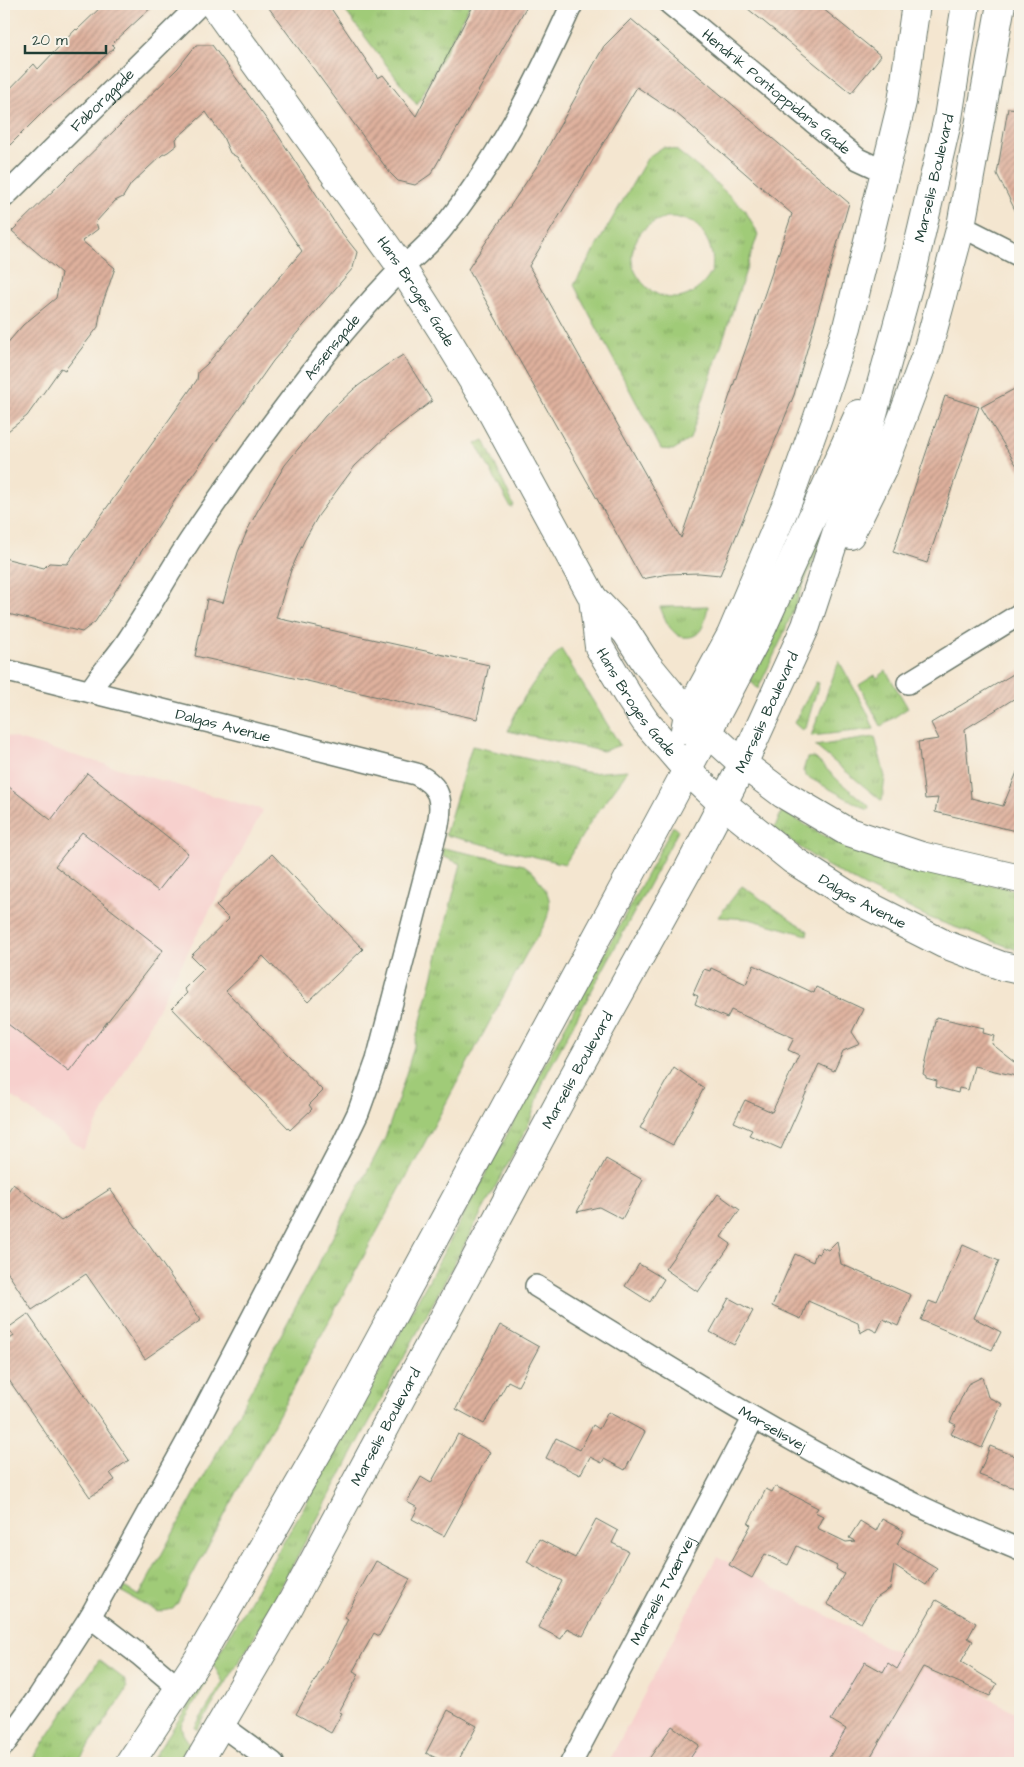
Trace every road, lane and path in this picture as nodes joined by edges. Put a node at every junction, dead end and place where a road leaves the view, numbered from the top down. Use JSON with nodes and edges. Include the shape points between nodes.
{"nodes":[{"id":1,"x":200,"y":4,"type":"edge"},
{"id":2,"x":213,"y":4,"type":"edge"},
{"id":3,"x":572,"y":4,"type":"edge"},
{"id":4,"x":670,"y":4,"type":"edge"},
{"id":5,"x":916,"y":4,"type":"edge"},
{"id":6,"x":966,"y":4,"type":"edge"},
{"id":7,"x":1001,"y":4,"type":"edge"},
{"id":8,"x":886,"y":172,"type":"junction"},
{"id":9,"x":4,"y":197,"type":"edge"},
{"id":10,"x":960,"y":226,"type":"junction"},
{"id":11,"x":1020,"y":256,"type":"edge"},
{"id":12,"x":402,"y":268,"type":"junction"},
{"id":13,"x":890,"y":349,"type":"junction"},
{"id":14,"x":593,"y":598,"type":"junction"},
{"id":15,"x":1020,"y":614,"type":"edge"},
{"id":16,"x":806,"y":626,"type":"junction"},
{"id":17,"x":4,"y":670,"type":"edge"},
{"id":18,"x":908,"y":684,"type":"dead end"},
{"id":19,"x":90,"y":691,"type":"junction"},
{"id":20,"x":698,"y":723,"type":"junction"},
{"id":21,"x":682,"y":764,"type":"junction"},
{"id":22,"x":743,"y":764,"type":"junction"},
{"id":23,"x":722,"y":803,"type":"junction"},
{"id":24,"x":1020,"y":879,"type":"edge"},
{"id":25,"x":1020,"y":970,"type":"edge"},
{"id":26,"x":536,"y":1286,"type":"dead end"},
{"id":27,"x":753,"y":1419,"type":"junction"},
{"id":28,"x":1020,"y":1550,"type":"edge"},
{"id":29,"x":90,"y":1617,"type":"junction"},
{"id":30,"x":180,"y":1689,"type":"junction"},
{"id":31,"x":221,"y":1725,"type":"junction"},
{"id":32,"x":4,"y":1745,"type":"edge"},
{"id":33,"x":130,"y":1763,"type":"edge"},
{"id":34,"x":198,"y":1763,"type":"edge"},
{"id":35,"x":273,"y":1763,"type":"edge"},
{"id":36,"x":571,"y":1763,"type":"edge"}],
"edges":[{"from":1,"to":9,"type":"street","name":"Fåborggade"},
{"from":2,"to":12,"type":"main road","name":"Hans Broges Gade"},
{"from":3,"to":12,"type":"street","name":"Assensgade","via":[[533,87],[475,185],[439,232]]},
{"from":4,"to":8,"type":"street","name":"Hendrik Pontoppidans Gade","via":[[858,159]]},
{"from":5,"to":8,"type":"main road","via":[[902,102]]},
{"from":6,"to":13,"type":"main road","name":"Marselis Boulevard","via":[[946,128]]},
{"from":7,"to":10,"type":"main road"},
{"from":8,"to":20,"type":"main road","via":[[847,327],[818,417],[790,498],[730,635]]},
{"from":10,"to":11,"type":"street"},
{"from":10,"to":16,"type":"main road","via":[[927,352],[884,466]]},
{"from":12,"to":14,"type":"main road","name":"Hans Broges Gade","via":[[490,409]]},
{"from":12,"to":19,"type":"street","name":"Assensgade","via":[[329,350],[245,461],[192,537],[128,641]]},
{"from":13,"to":16,"type":"main road","name":"Marselis Boulevard","via":[[860,461]]},
{"from":13,"to":20,"type":"main road","name":"Marselis Boulevard","via":[[774,602]]},
{"from":14,"to":20,"type":"main road","name":"Hans Broges Gade","via":[[626,632],[646,663]]},
{"from":14,"to":21,"type":"main road","name":"Hans Broges Gade","via":[[600,647],[645,721]]},
{"from":15,"to":18,"type":"street"},
{"from":16,"to":22,"type":"main road","name":"Marselis Boulevard"},
{"from":17,"to":19,"type":"street","name":"Dalgas Avenue"},
{"from":19,"to":29,"type":"street","name":"Dalgas Avenue","via":[[416,774],[429,781],[437,791],[441,807],[377,1060],[358,1113],[199,1419]]},
{"from":20,"to":21,"type":"main road","name":"Marselis Boulevard"},
{"from":20,"to":22,"type":"main road","name":"Hans Broges Gade"},
{"from":21,"to":23,"type":"main road","name":"Hans Broges Gade"},
{"from":21,"to":30,"type":"main road","name":"Marselis Boulevard","via":[[665,808],[334,1424]]},
{"from":22,"to":23,"type":"main road","name":"Marselis Boulevard"},
{"from":22,"to":24,"type":"main road","via":[[783,794],[846,830],[921,856]]},
{"from":23,"to":25,"type":"main road","name":"Dalgas Avenue","via":[[793,860],[853,898],[944,944]]},
{"from":23,"to":31,"type":"main road","name":"Marselis Boulevard","via":[[289,1607]]},
{"from":26,"to":27,"type":"street","name":"Marselisvej"},
{"from":27,"to":28,"type":"street","name":"Marselisvej","via":[[933,1513]]},
{"from":27,"to":36,"type":"street","name":"Marselis Tværvej"},
{"from":29,"to":30,"type":"street"},
{"from":29,"to":32,"type":"street"},
{"from":30,"to":33,"type":"main road"},
{"from":31,"to":34,"type":"main road","name":"Marselis Boulevard"},
{"from":31,"to":35,"type":"street"}]}
